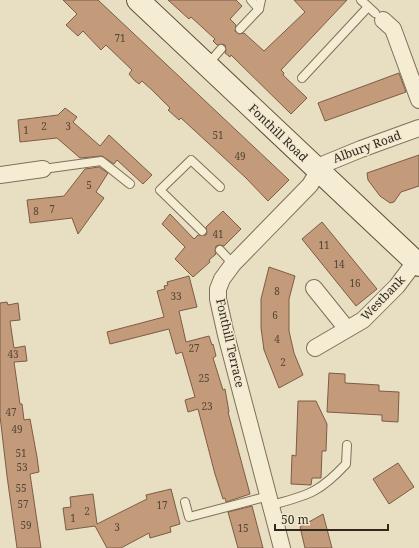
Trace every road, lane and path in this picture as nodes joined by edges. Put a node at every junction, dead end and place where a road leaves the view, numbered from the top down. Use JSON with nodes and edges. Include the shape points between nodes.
{"nodes":[{"id":1,"x":138,"y":0,"type":"edge"},
{"id":2,"x":250,"y":0,"type":"edge"},
{"id":3,"x":261,"y":0,"type":"edge"},
{"id":4,"x":361,"y":0,"type":"edge"},
{"id":5,"x":368,"y":7,"type":"junction"},
{"id":6,"x":259,"y":9,"type":"junction"},
{"id":7,"x":379,"y":17,"type":"joint"},
{"id":8,"x":240,"y":29,"type":"dead end"},
{"id":9,"x":302,"y":78,"type":"dead end"},
{"id":10,"x":419,"y":100,"type":"edge"},
{"id":11,"x":419,"y":128,"type":"edge"},
{"id":12,"x":44,"y":169,"type":"joint"},
{"id":13,"x":318,"y":171,"type":"junction"},
{"id":14,"x":0,"y":175,"type":"edge"},
{"id":15,"x":130,"y":184,"type":"dead end"},
{"id":16,"x":220,"y":187,"type":"dead end"},
{"id":17,"x":202,"y":231,"type":"dead end"},
{"id":18,"x":220,"y":250,"type":"dead end"},
{"id":19,"x":232,"y":264,"type":"junction"},
{"id":20,"x":417,"y":264,"type":"edge"},
{"id":21,"x":314,"y":288,"type":"dead end"},
{"id":22,"x":347,"y":329,"type":"junction"},
{"id":23,"x":315,"y":348,"type":"dead end"},
{"id":24,"x":347,"y":445,"type":"dead end"},
{"id":25,"x":271,"y":500,"type":"junction"},
{"id":26,"x":185,"y":502,"type":"dead end"},
{"id":27,"x":282,"y":548,"type":"edge"}],
"edges":[{"from":1,"to":13,"type":"street","name":"Fonthill Road","via":[[214,57]]},
{"from":2,"to":6,"type":"lane"},
{"from":3,"to":6,"type":"lane"},
{"from":4,"to":5,"type":"lane"},
{"from":5,"to":7,"type":"lane"},
{"from":5,"to":9,"type":"lane"},
{"from":6,"to":8,"type":"lane"},
{"from":7,"to":10,"type":"street","via":[[393,29]]},
{"from":11,"to":13,"type":"street","name":"Albury Road","via":[[327,162]]},
{"from":12,"to":14,"type":"street"},
{"from":12,"to":15,"type":"lane","via":[[101,161]]},
{"from":13,"to":19,"type":"street","name":"Fonthill Terrace","via":[[310,185]]},
{"from":13,"to":20,"type":"street","name":"Fonthill Road"},
{"from":16,"to":17,"type":"lane","via":[[191,160],[160,190]]},
{"from":18,"to":19,"type":"lane"},
{"from":19,"to":25,"type":"street","name":"Fonthill Terrace","via":[[218,289],[218,300]]},
{"from":20,"to":22,"type":"street","name":"Westbank","via":[[363,320]]},
{"from":21,"to":22,"type":"street"},
{"from":22,"to":23,"type":"street","name":"Westbank"},
{"from":24,"to":25,"type":"lane","via":[[346,464],[322,488],[310,494]]},
{"from":25,"to":26,"type":"lane","via":[[189,517]]},
{"from":25,"to":27,"type":"street","name":"Fonthill Terrace"}]}
